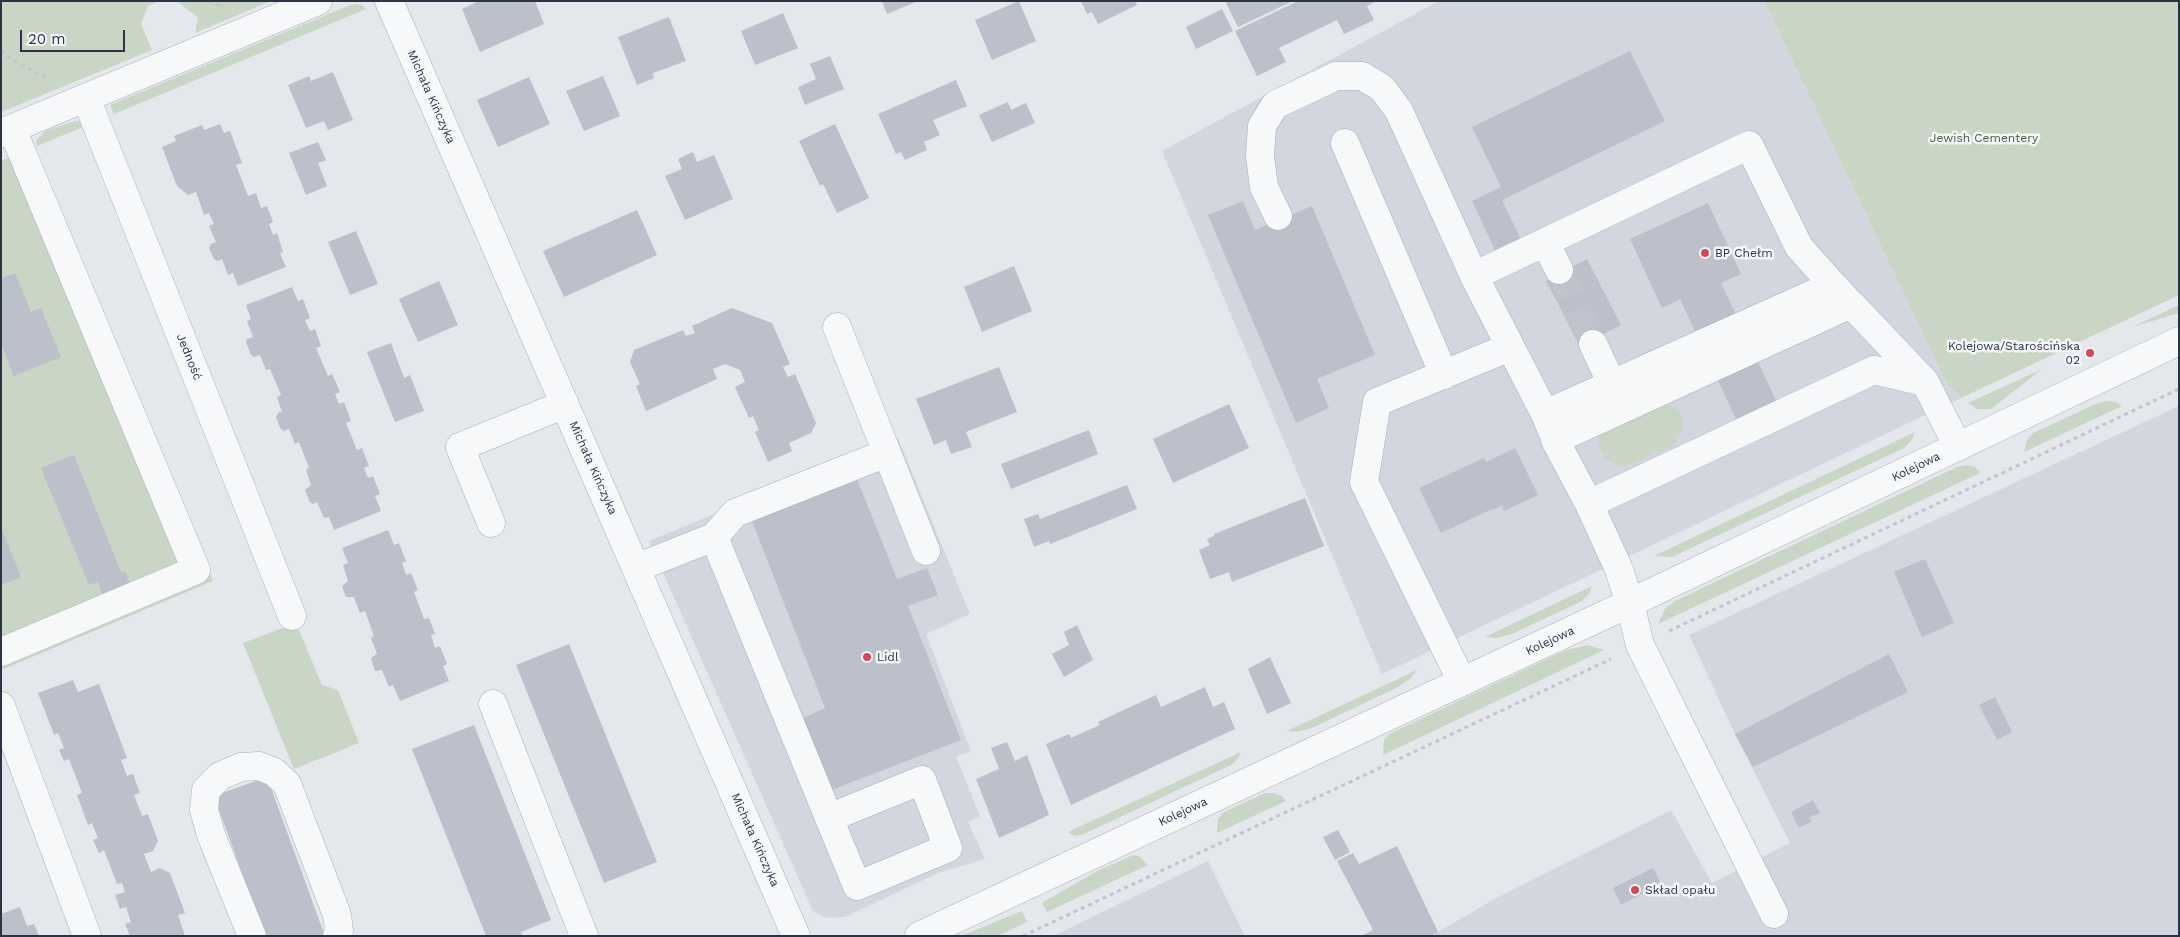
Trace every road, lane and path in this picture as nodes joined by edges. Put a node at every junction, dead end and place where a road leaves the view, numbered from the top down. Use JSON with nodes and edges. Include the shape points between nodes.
{"nodes":[{"id":1,"x":318,"y":1,"type":"edge"},
{"id":2,"x":389,"y":1,"type":"edge"},
{"id":3,"x":1,"y":51,"type":"edge"},
{"id":4,"x":54,"y":82,"type":"dead end"},
{"id":5,"x":86,"y":98,"type":"junction"},
{"id":6,"x":7,"y":131,"type":"edge"},
{"id":7,"x":1345,"y":143,"type":"dead end"},
{"id":8,"x":1278,"y":216,"type":"dead end"},
{"id":9,"x":1546,"y":242,"type":"junction"},
{"id":10,"x":1558,"y":270,"type":"tunnel mouth"},
{"id":11,"x":1474,"y":276,"type":"junction"},
{"id":12,"x":1842,"y":295,"type":"junction"},
{"id":13,"x":837,"y":327,"type":"dead end"},
{"id":14,"x":2179,"y":341,"type":"edge"},
{"id":15,"x":1593,"y":344,"type":"tunnel mouth"},
{"id":16,"x":1510,"y":347,"type":"junction"},
{"id":17,"x":1444,"y":375,"type":"junction"},
{"id":18,"x":1925,"y":382,"type":"junction"},
{"id":19,"x":1612,"y":384,"type":"junction"},
{"id":20,"x":2179,"y":389,"type":"edge"},
{"id":21,"x":565,"y":404,"type":"junction"},
{"id":22,"x":1545,"y":414,"type":"junction"},
{"id":23,"x":1555,"y":440,"type":"junction"},
{"id":24,"x":1958,"y":447,"type":"junction"},
{"id":25,"x":887,"y":454,"type":"junction"},
{"id":26,"x":1589,"y":504,"type":"junction"},
{"id":27,"x":491,"y":523,"type":"dead end"},
{"id":28,"x":714,"y":537,"type":"junction"},
{"id":29,"x":926,"y":551,"type":"dead end"},
{"id":30,"x":636,"y":568,"type":"junction"},
{"id":31,"x":1630,"y":603,"type":"junction"},
{"id":32,"x":292,"y":616,"type":"dead end"},
{"id":33,"x":1640,"y":645,"type":"junction"},
{"id":34,"x":1,"y":652,"type":"edge"},
{"id":35,"x":1462,"y":682,"type":"junction"},
{"id":36,"x":492,"y":704,"type":"dead end"},
{"id":37,"x":1,"y":706,"type":"edge"},
{"id":38,"x":829,"y":818,"type":"dead end"},
{"id":39,"x":1774,"y":914,"type":"dead end"},
{"id":40,"x":87,"y":936,"type":"edge"},
{"id":41,"x":252,"y":936,"type":"edge"},
{"id":42,"x":337,"y":936,"type":"edge"},
{"id":43,"x":584,"y":936,"type":"edge"},
{"id":44,"x":796,"y":936,"type":"edge"},
{"id":45,"x":920,"y":936,"type":"edge"},
{"id":46,"x":1023,"y":936,"type":"edge"}],
"edges":[{"from":1,"to":5,"type":"street"},
{"from":2,"to":21,"type":"street","name":"Michała Kińczyka"},
{"from":3,"to":4,"type":"path"},
{"from":5,"to":6,"type":"street"},
{"from":5,"to":32,"type":"street","name":"Jedność"},
{"from":6,"to":34,"type":"street","via":[[196,570]]},
{"from":7,"to":17,"type":"street"},
{"from":8,"to":11,"type":"street","via":[[1264,187],[1260,156],[1262,126],[1275,105],[1336,76],[1362,76],[1382,88],[1399,111]]},
{"from":9,"to":10,"type":"street"},
{"from":9,"to":11,"type":"street"},
{"from":9,"to":12,"type":"street","via":[[1750,145],[1799,247]]},
{"from":11,"to":16,"type":"street"},
{"from":12,"to":18,"type":"street"},
{"from":12,"to":19,"type":"street"},
{"from":12,"to":23,"type":"street"},
{"from":13,"to":25,"type":"street"},
{"from":14,"to":24,"type":"street","name":"Kolejowa"},
{"from":15,"to":19,"type":"street"},
{"from":16,"to":17,"type":"street"},
{"from":16,"to":22,"type":"street"},
{"from":17,"to":35,"type":"street","via":[[1376,402],[1364,482]]},
{"from":18,"to":24,"type":"street"},
{"from":18,"to":26,"type":"street","via":[[1874,370]]},
{"from":19,"to":22,"type":"street"},
{"from":20,"to":33,"type":"path"},
{"from":21,"to":27,"type":"street","via":[[460,446]]},
{"from":21,"to":30,"type":"street","name":"Michała Kińczyka"},
{"from":22,"to":23,"type":"street"},
{"from":23,"to":26,"type":"street"},
{"from":24,"to":31,"type":"street","name":"Kolejowa"},
{"from":25,"to":28,"type":"street","via":[[735,513]]},
{"from":25,"to":29,"type":"street"},
{"from":26,"to":31,"type":"street","via":[[1618,566]]},
{"from":28,"to":30,"type":"street"},
{"from":28,"to":38,"type":"street"},
{"from":30,"to":44,"type":"street","name":"Michała Kińczyka"},
{"from":31,"to":33,"type":"street"},
{"from":31,"to":35,"type":"street","name":"Kolejowa"},
{"from":33,"to":39,"type":"street"},
{"from":33,"to":46,"type":"path"},
{"from":35,"to":45,"type":"street","name":"Kolejowa"},
{"from":36,"to":43,"type":"street"},
{"from":37,"to":40,"type":"street"},
{"from":41,"to":42,"type":"street","via":[[204,810],[206,790],[220,776],[242,767],[260,766],[274,772],[287,784],[336,915]]}]}
